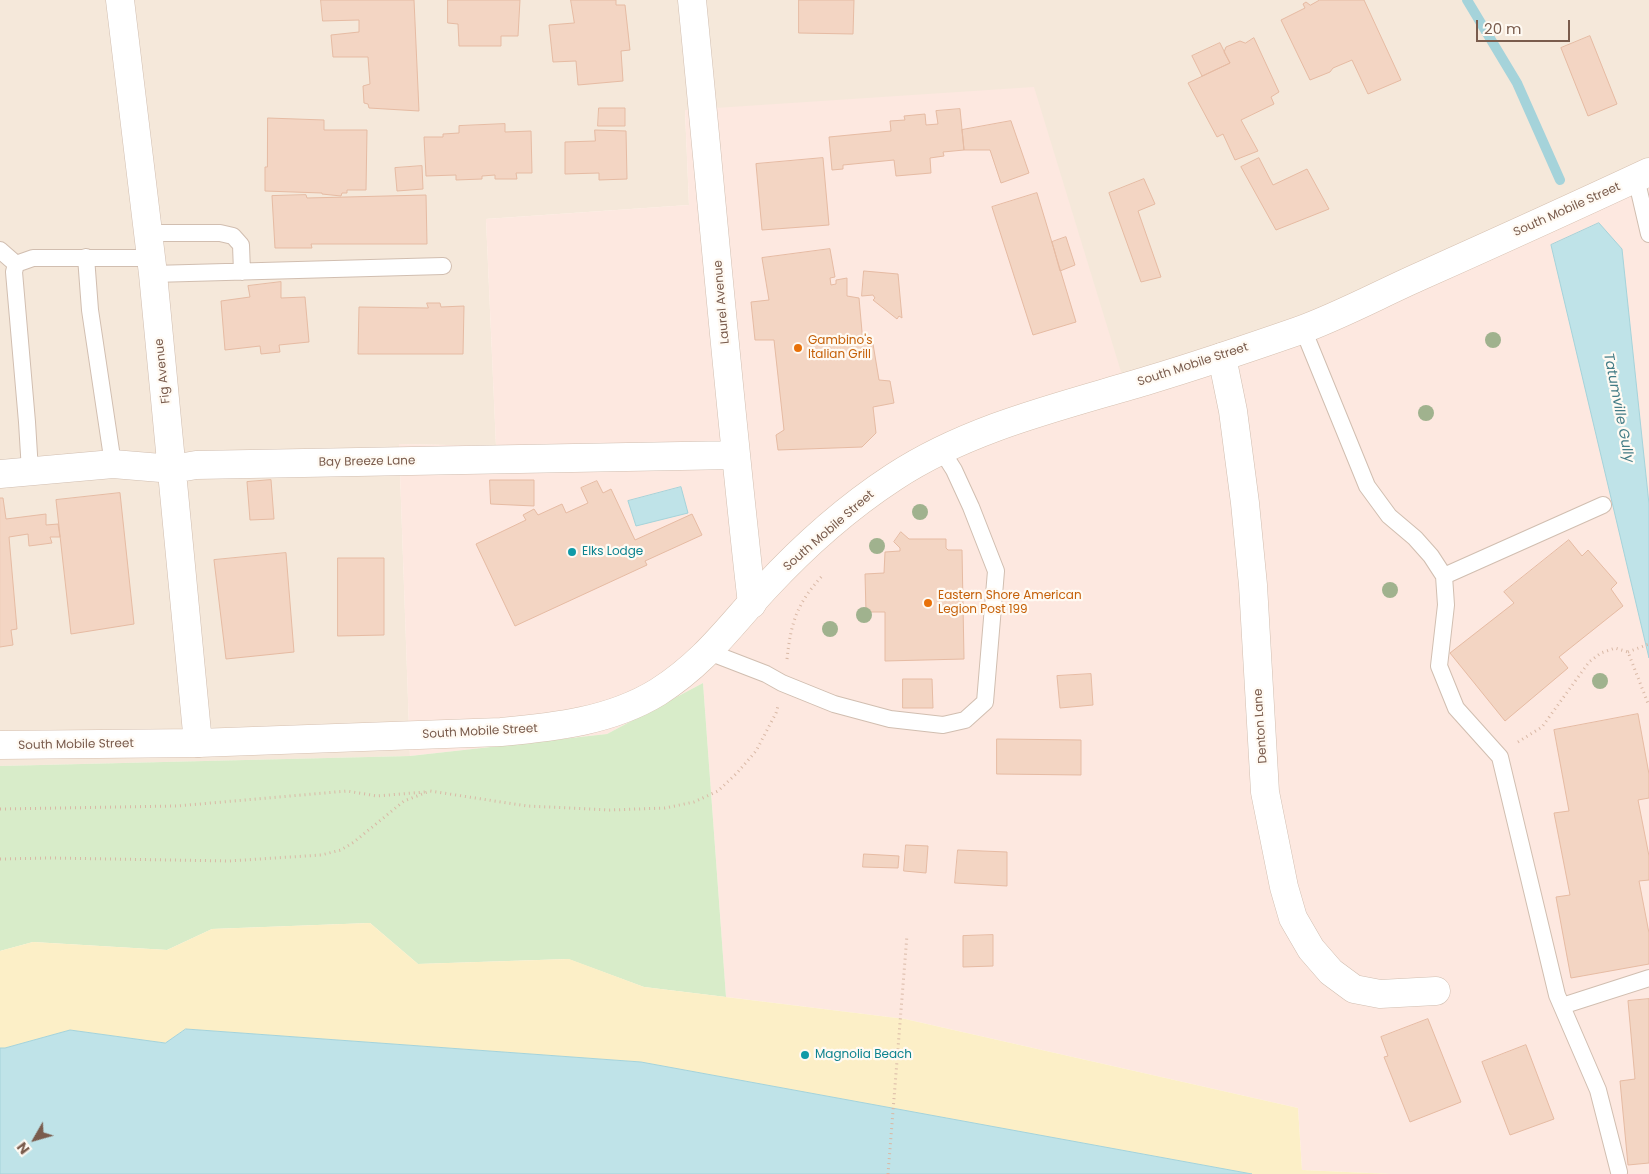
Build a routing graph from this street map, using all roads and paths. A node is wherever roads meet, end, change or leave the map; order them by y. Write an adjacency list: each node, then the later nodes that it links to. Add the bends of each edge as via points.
1 (120, 0): 6 (street, Fig Avenue)
2 (692, 0): 14 (street, Laurel Avenue)
3 (1643, 175): 4 (lane); 11 (street, South Mobile Street)
4 (1649, 234)
5 (0, 250): 8 (lane)
6 (150, 255): 7 (lane); 10 (lane); 10 (lane, via 220,233 233,236 241,245); 16 (street, Fig Avenue)
7 (86, 257): 8 (lane, via 33,258); 15 (lane, via 90,310)
8 (16, 264): 17 (lane, via 14,272)
9 (443, 266): 10 (lane)
10 (242, 272)
11 (1303, 329): 12 (street, South Mobile Street); 20 (lane, via 1367,486 1388,516 1415,538)
12 (1222, 357): 13 (street, South Mobile Street, via 1043,410 983,432); 35 (street, Denton Lane, via 1245,503 1265,792 1293,918 1311,949 1332,972 1354,988 1380,994)
13 (942, 452): 21 (street, South Mobile Street, via 895,476 852,508 807,546); 23 (lane, via 971,507 996,571 986,702 965,720 943,725 890,720 834,704)
14 (735, 455): 16 (street, Bay Breeze Lane, via 196,465); 21 (street, Laurel Avenue)
15 (113, 464): 16 (street, Bay Breeze Lane); 17 (street, Bay Breeze Lane)
16 (173, 469): 27 (street, Fig Avenue)
17 (30, 471): 18 (street, Bay Breeze Lane)
18 (0, 474)
19 (1603, 505): 20 (lane)
20 (1444, 576): 29 (lane, via 1446,605 1439,666 1456,708)
21 (752, 604): 23 (street, South Mobile Street)
22 (1647, 644): 24 (path)
23 (709, 652): 27 (street, South Mobile Street, via 656,693 584,722 501,732)
24 (1628, 652): 26 (path); 29 (path, via 1615,648 1589,662 1542,727)
25 (779, 698): 30 (path, via 776,713 756,751 718,791 694,802 665,808 610,810 527,806)
26 (1649, 706)
27 (198, 743): 28 (street, South Mobile Street)
28 (0, 745)
29 (1500, 757): 36 (lane)
30 (430, 791): 31 (path, via 377,796 347,790 177,806); 32 (path, via 404,801 341,850 321,856 228,861)
31 (0, 810)
32 (0, 859)
33 (907, 935): 38 (path)
34 (1649, 978): 36 (lane)
35 (1436, 991)
36 (1562, 1006): 37 (lane, via 1598,1090)
37 (1619, 1172)
38 (888, 1174)

